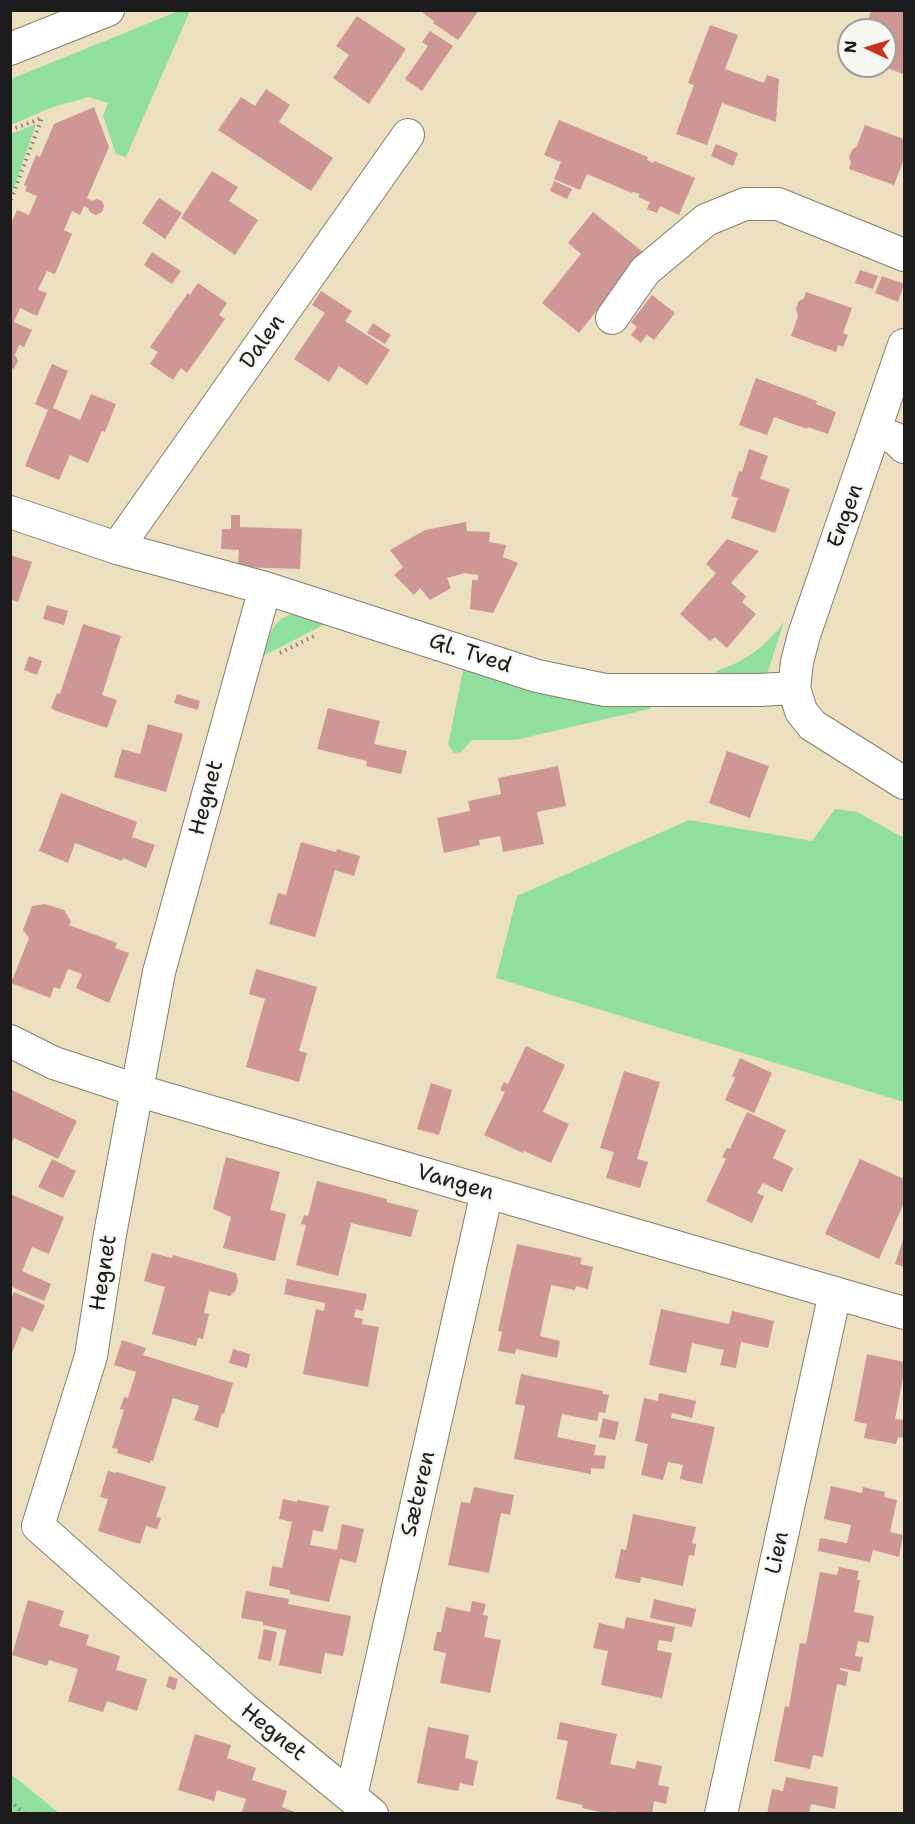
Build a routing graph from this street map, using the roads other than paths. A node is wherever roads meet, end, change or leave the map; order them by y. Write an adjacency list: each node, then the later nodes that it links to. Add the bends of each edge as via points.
1 (108, 10): 2 (street)
2 (10, 49)
3 (408, 135): 10 (street, Dalen)
4 (904, 255): 5 (street, via 778,204 745,204 706,220 645,272)
5 (612, 318)
6 (904, 345): 7 (street, Engen)
7 (876, 431): 8 (street); 12 (street, Engen, via 804,635)
8 (904, 447)
9 (10, 512): 10 (street, Gl. Tved)
10 (117, 548): 11 (street, Gl. Tved)
11 (265, 588): 12 (street, Gl. Tved, via 537,676 604,690); 15 (street, Hegnet, via 159,972)
12 (794, 688): 13 (street, via 801,711 812,725)
13 (904, 783)
14 (10, 1041): 15 (street, Vangen, via 54,1063)
15 (136, 1090): 16 (street, Vangen); 19 (street, Hegnet, via 91,1356 38,1526 244,1709)
16 (487, 1192): 17 (street, Vangen); 19 (street, Sæteren)
17 (835, 1293): 18 (street, Vangen); 20 (street, Lien)
18 (904, 1313)
19 (361, 1805)
20 (721, 1814)

